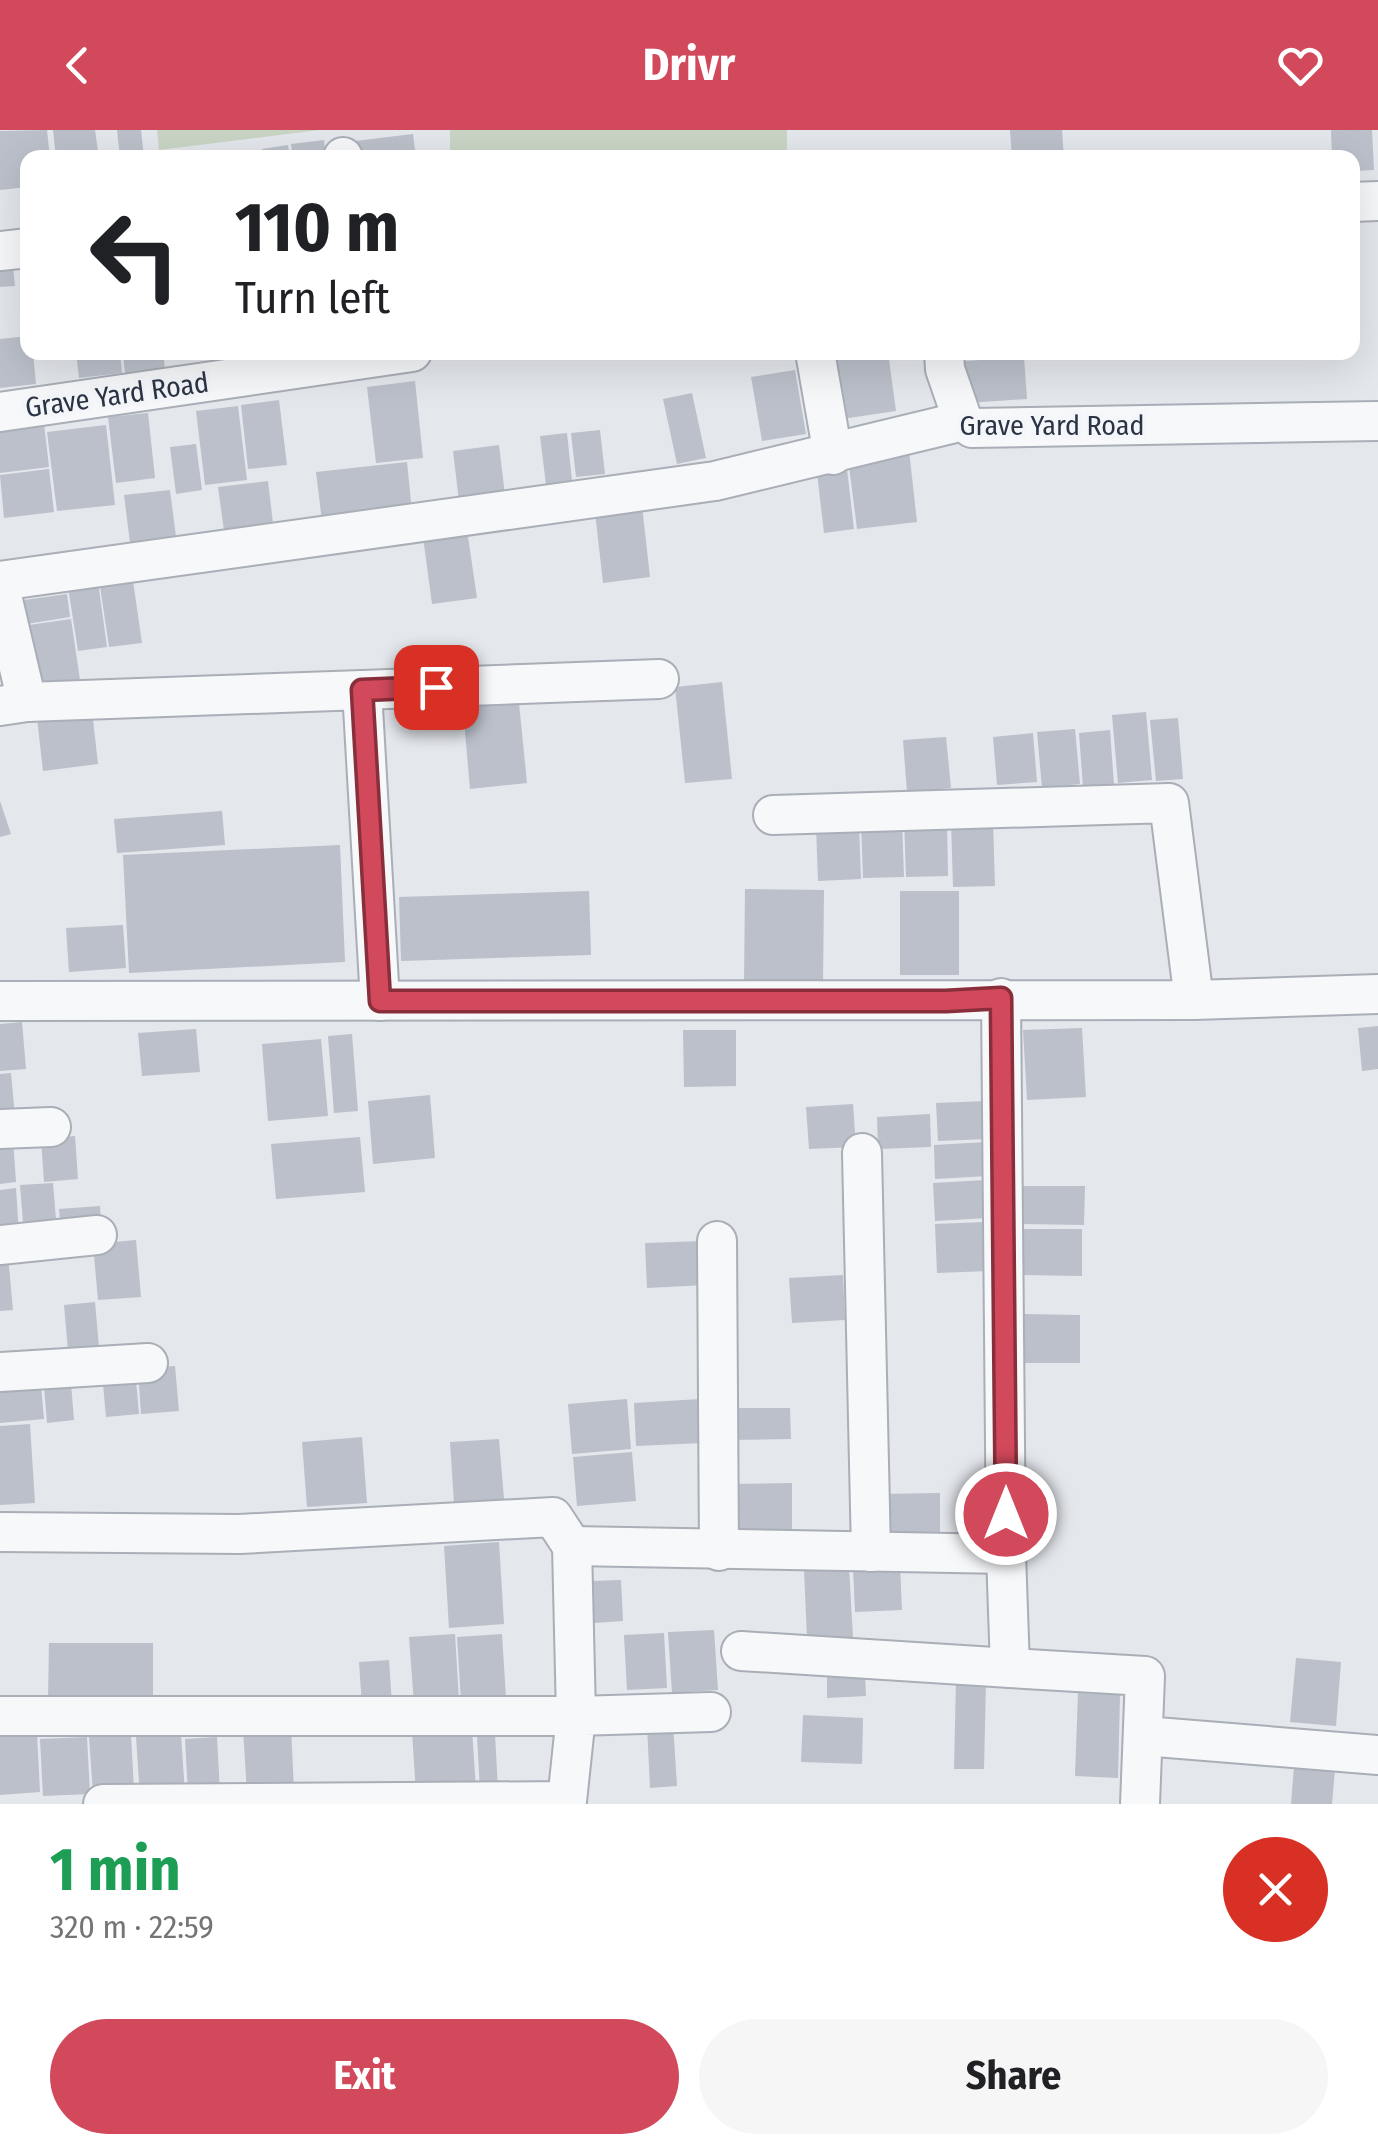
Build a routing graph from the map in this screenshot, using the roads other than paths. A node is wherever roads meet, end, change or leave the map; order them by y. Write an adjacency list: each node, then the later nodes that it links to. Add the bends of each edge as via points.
1 (357, 360): 4 (street, Grave Yard Road)
2 (816, 360): 7 (street)
3 (944, 360): 5 (street)
4 (0, 412)
5 (963, 421): 6 (street, Grave Yard Road, via 972,428); 7 (street, Grave Yard Road)
6 (1378, 421)
7 (834, 454): 8 (street, Grave Yard Road, via 715,481)
8 (0, 584): 11 (street)
9 (659, 680): 10 (street)
10 (362, 690): 11 (street); 17 (street)
11 (14, 704)
12 (773, 815): 15 (street, via 1169,803)
13 (1378, 994): 15 (street)
14 (1001, 998): 15 (street); 17 (street); 30 (street)
15 (1194, 1000)
16 (0, 1001): 17 (street)
17 (380, 1001)
18 (50, 1127): 19 (street)
19 (0, 1129)
20 (862, 1154): 29 (street)
21 (97, 1236): 23 (street)
22 (717, 1241): 28 (street)
23 (0, 1246)
24 (148, 1363): 25 (street)
25 (0, 1372)
26 (0, 1532): 27 (street, via 240,1534 554,1517)
27 (572, 1546): 28 (street); 35 (street)
28 (719, 1551): 29 (street)
29 (872, 1552): 30 (street)
30 (1006, 1554): 32 (street)
31 (742, 1652): 32 (street)
32 (1010, 1668): 36 (street, via 1145,1676)
33 (711, 1712): 35 (street)
34 (0, 1716): 35 (street)
35 (576, 1716): 38 (street, via 567,1801)
36 (1144, 1736): 37 (street); 39 (street)
37 (1378, 1756)
38 (102, 1804)
39 (1140, 1804)

